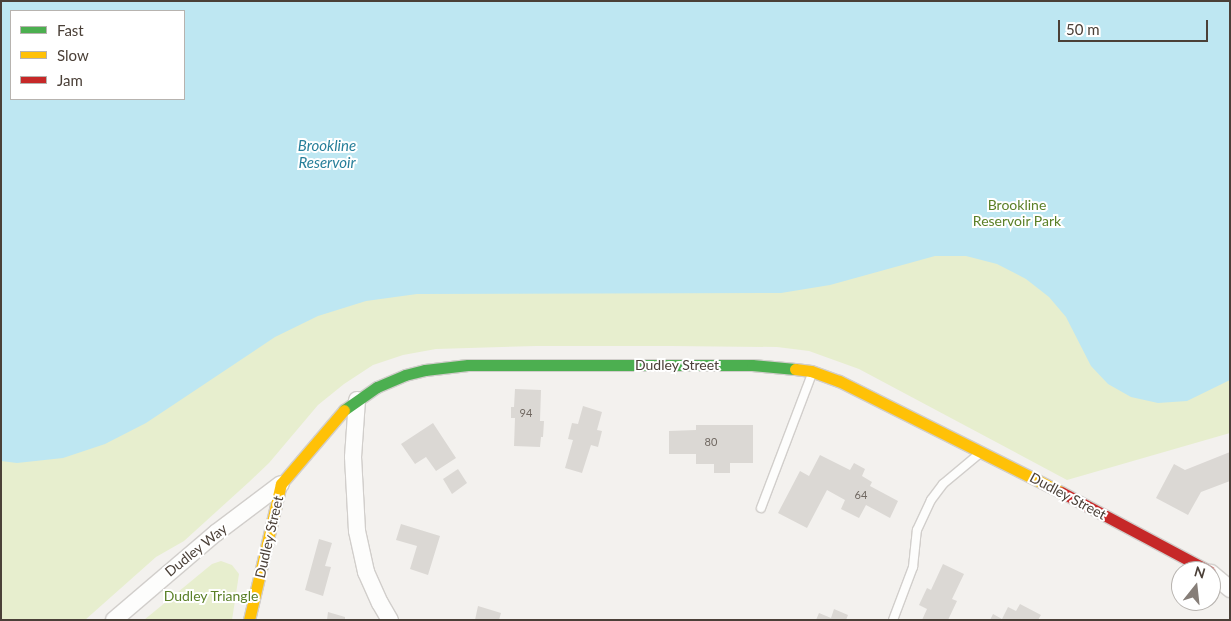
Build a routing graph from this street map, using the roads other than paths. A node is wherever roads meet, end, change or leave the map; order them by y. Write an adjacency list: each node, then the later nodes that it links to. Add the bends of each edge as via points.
1 (813, 372): 2 (street, Dudley Street, via 752,365 453,366 405,375); 3 (street, Dudley Street, via 847,385); 5 (lane)
2 (357, 400): 4 (street, Dudley Street, via 339,414); 9 (street, via 353,457 356,530 366,572)
3 (983, 451): 6 (street, Dudley Street); 10 (lane, via 943,484 931,500 917,530 912,567)
4 (281, 484): 7 (street, Dudley Way, via 216,533); 8 (street, Dudley Street)
5 (761, 508)
6 (1193, 561)
7 (114, 620)
8 (249, 620)
9 (390, 620)
10 (893, 620)

